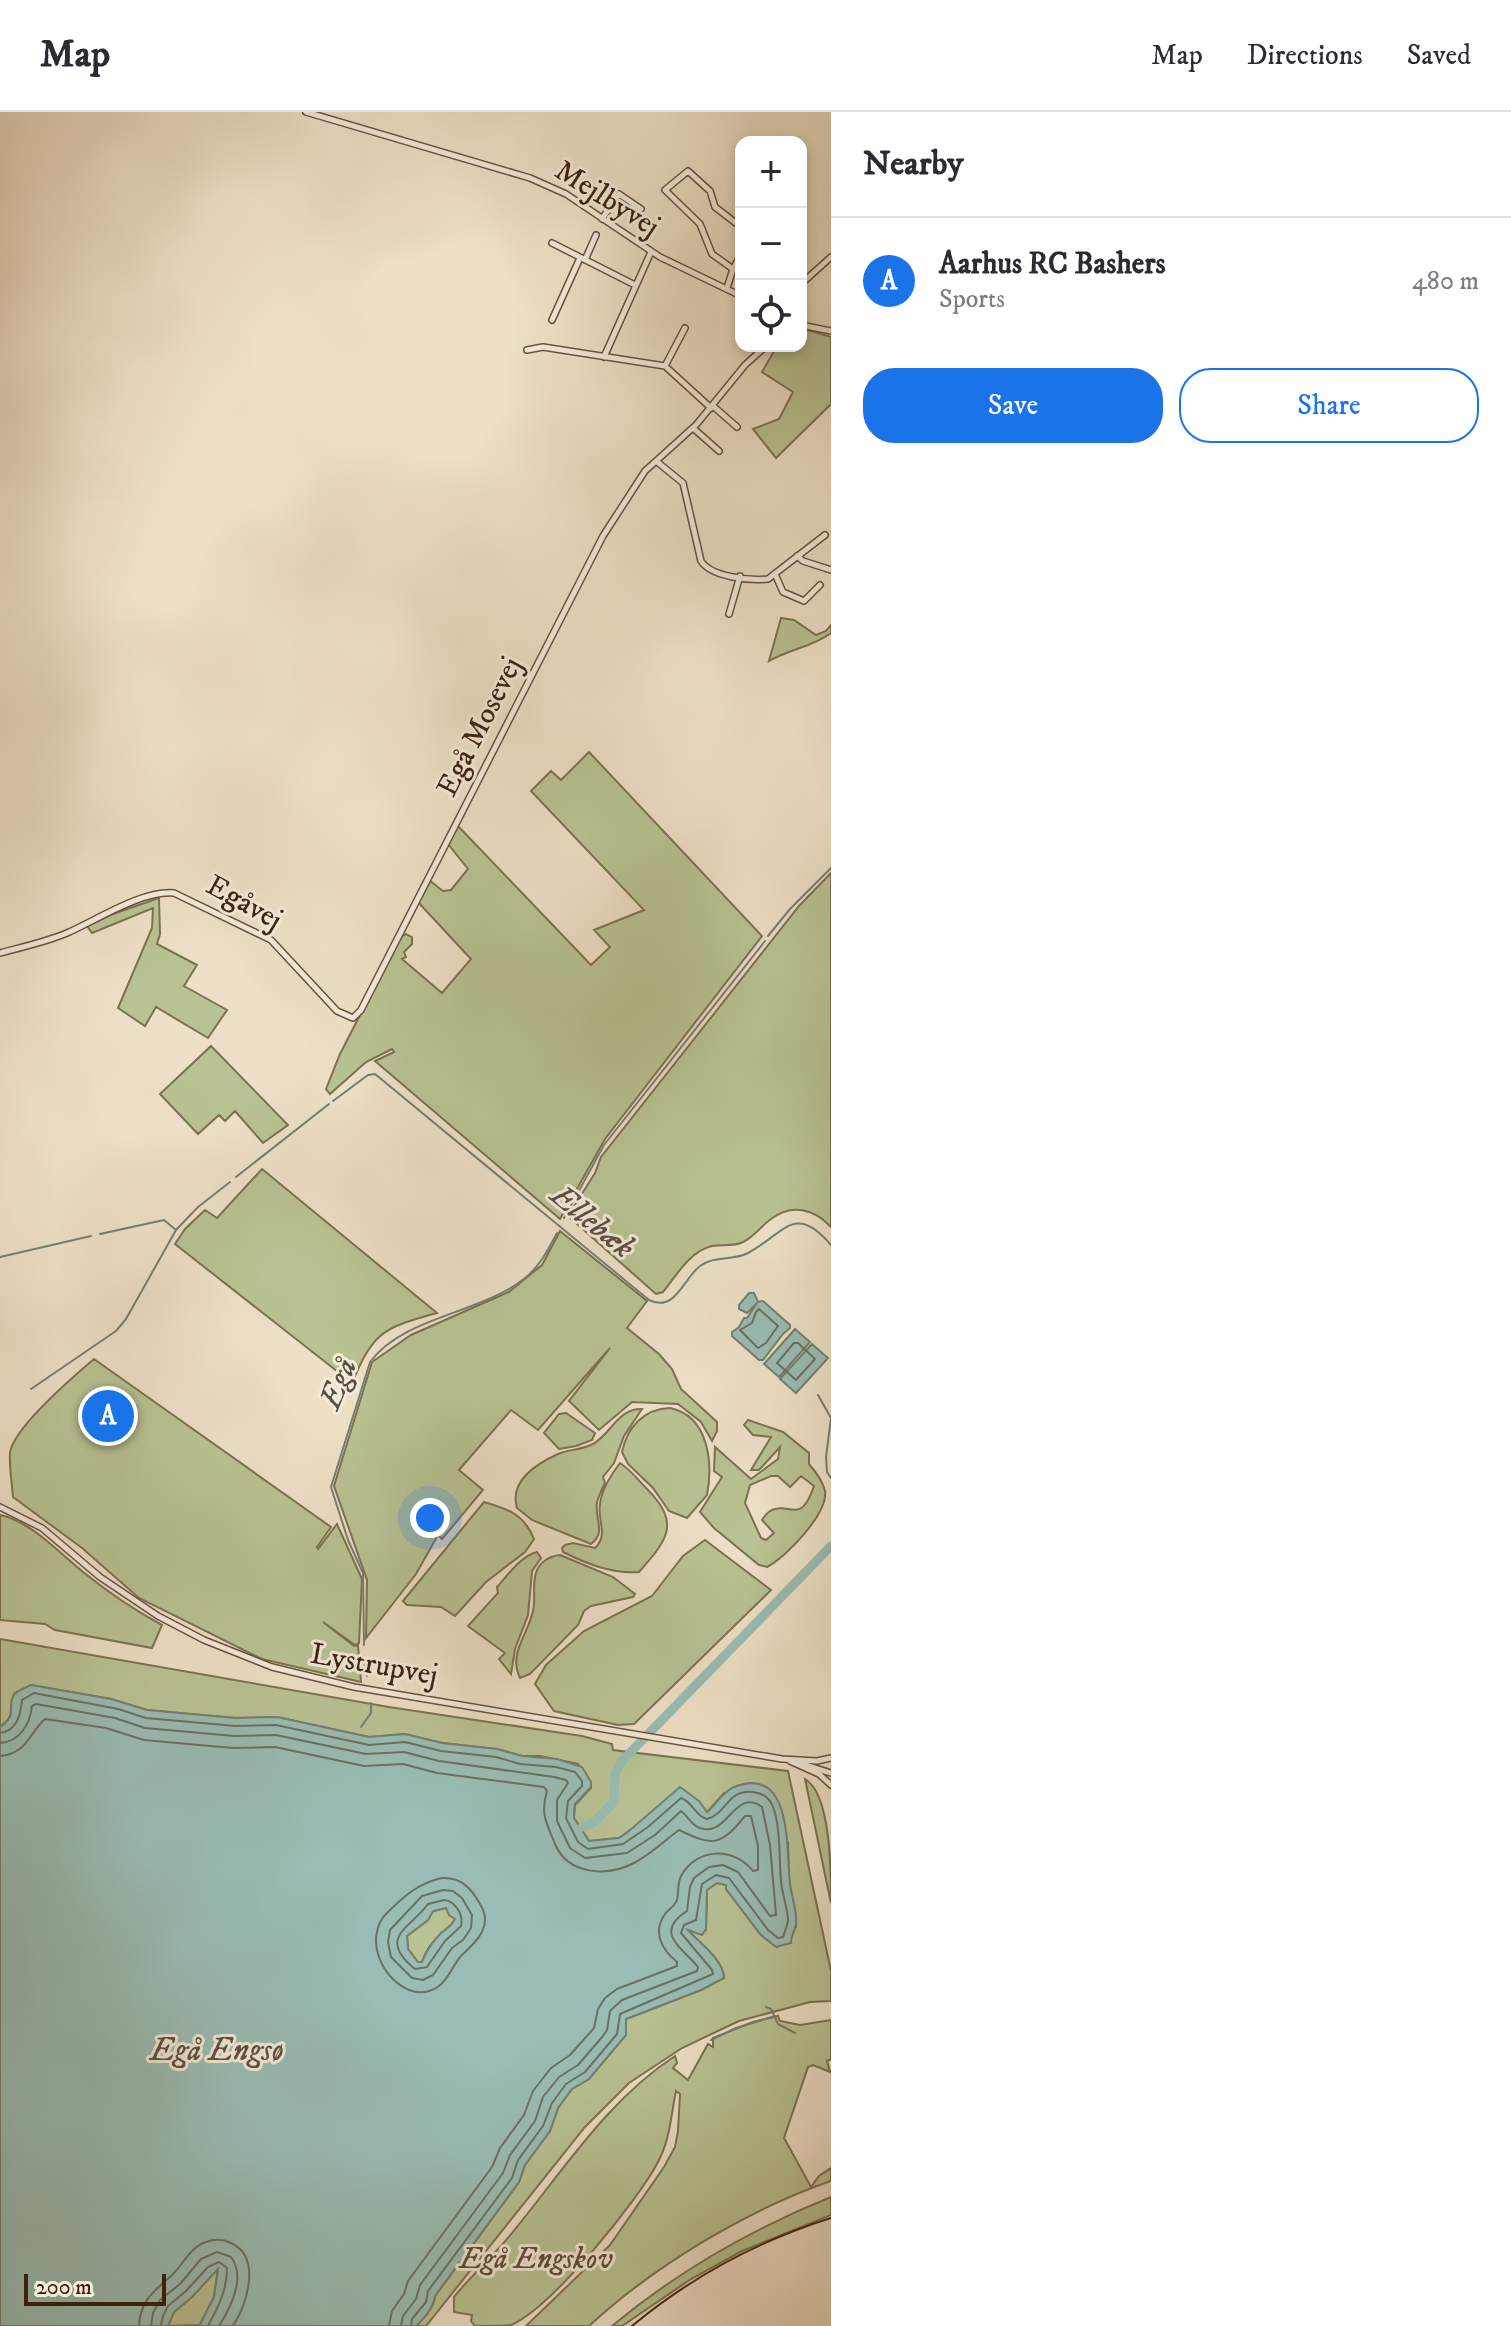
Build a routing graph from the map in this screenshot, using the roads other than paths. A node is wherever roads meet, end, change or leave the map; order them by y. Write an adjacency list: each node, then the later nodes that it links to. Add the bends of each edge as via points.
1 (306, 112): 3 (street, Mejlbyvej, via 530,178)
2 (641, 209): 3 (street, via 619,194)
3 (602, 219): 7 (street, Mejlbyvej)
4 (735, 222): 11 (street, via 715,207 710,191 688,171 665,190 700,224 712,254)
5 (596, 235): 9 (street)
6 (552, 243): 9 (street)
7 (651, 252): 13 (street); 14 (street, Mejlbyvej)
8 (831, 257): 12 (street)
9 (583, 259): 13 (street); 16 (street)
10 (735, 266): 11 (street)
11 (733, 269): 14 (street)
12 (805, 280)
13 (635, 285): 22 (street)
14 (727, 288): 15 (street, Mejlbyvej)
15 (735, 293)
16 (552, 320)
17 (807, 326): 19 (street)
18 (685, 328): 23 (street)
19 (831, 331)
20 (527, 350): 22 (street, via 543,347)
21 (759, 352): 24 (street, Egå Mosevej)
22 (604, 357): 23 (street)
23 (665, 366): 24 (street)
24 (712, 407): 25 (street); 26 (street, Egå Mosevej)
25 (737, 427)
26 (693, 428): 27 (street); 28 (street, Egå Mosevej)
27 (719, 451)
28 (656, 461): 33 (street, via 683,483 703,565); 37 (street, Egå Mosevej, via 603,536)
29 (825, 535): 30 (street)
30 (797, 556): 31 (street); 32 (street)
31 (831, 570)
32 (775, 574): 33 (street, via 763,580); 34 (street, via 783,592 804,601)
33 (740, 576): 35 (street)
34 (820, 585)
35 (729, 614)
36 (0, 953): 37 (street, Egåvej, via 70,932 108,911 174,893 271,940 337,1011)
37 (353, 1018)
38 (0, 1507): 39 (street, Lystrupvej, via 42,1528 135,1602 204,1640 296,1674)
39 (785, 1760): 40 (street, Lystrupvej); 41 (street, Lystrupvej); 42 (street)
40 (831, 1761): 41 (street)
41 (831, 1772)
42 (831, 1785)

